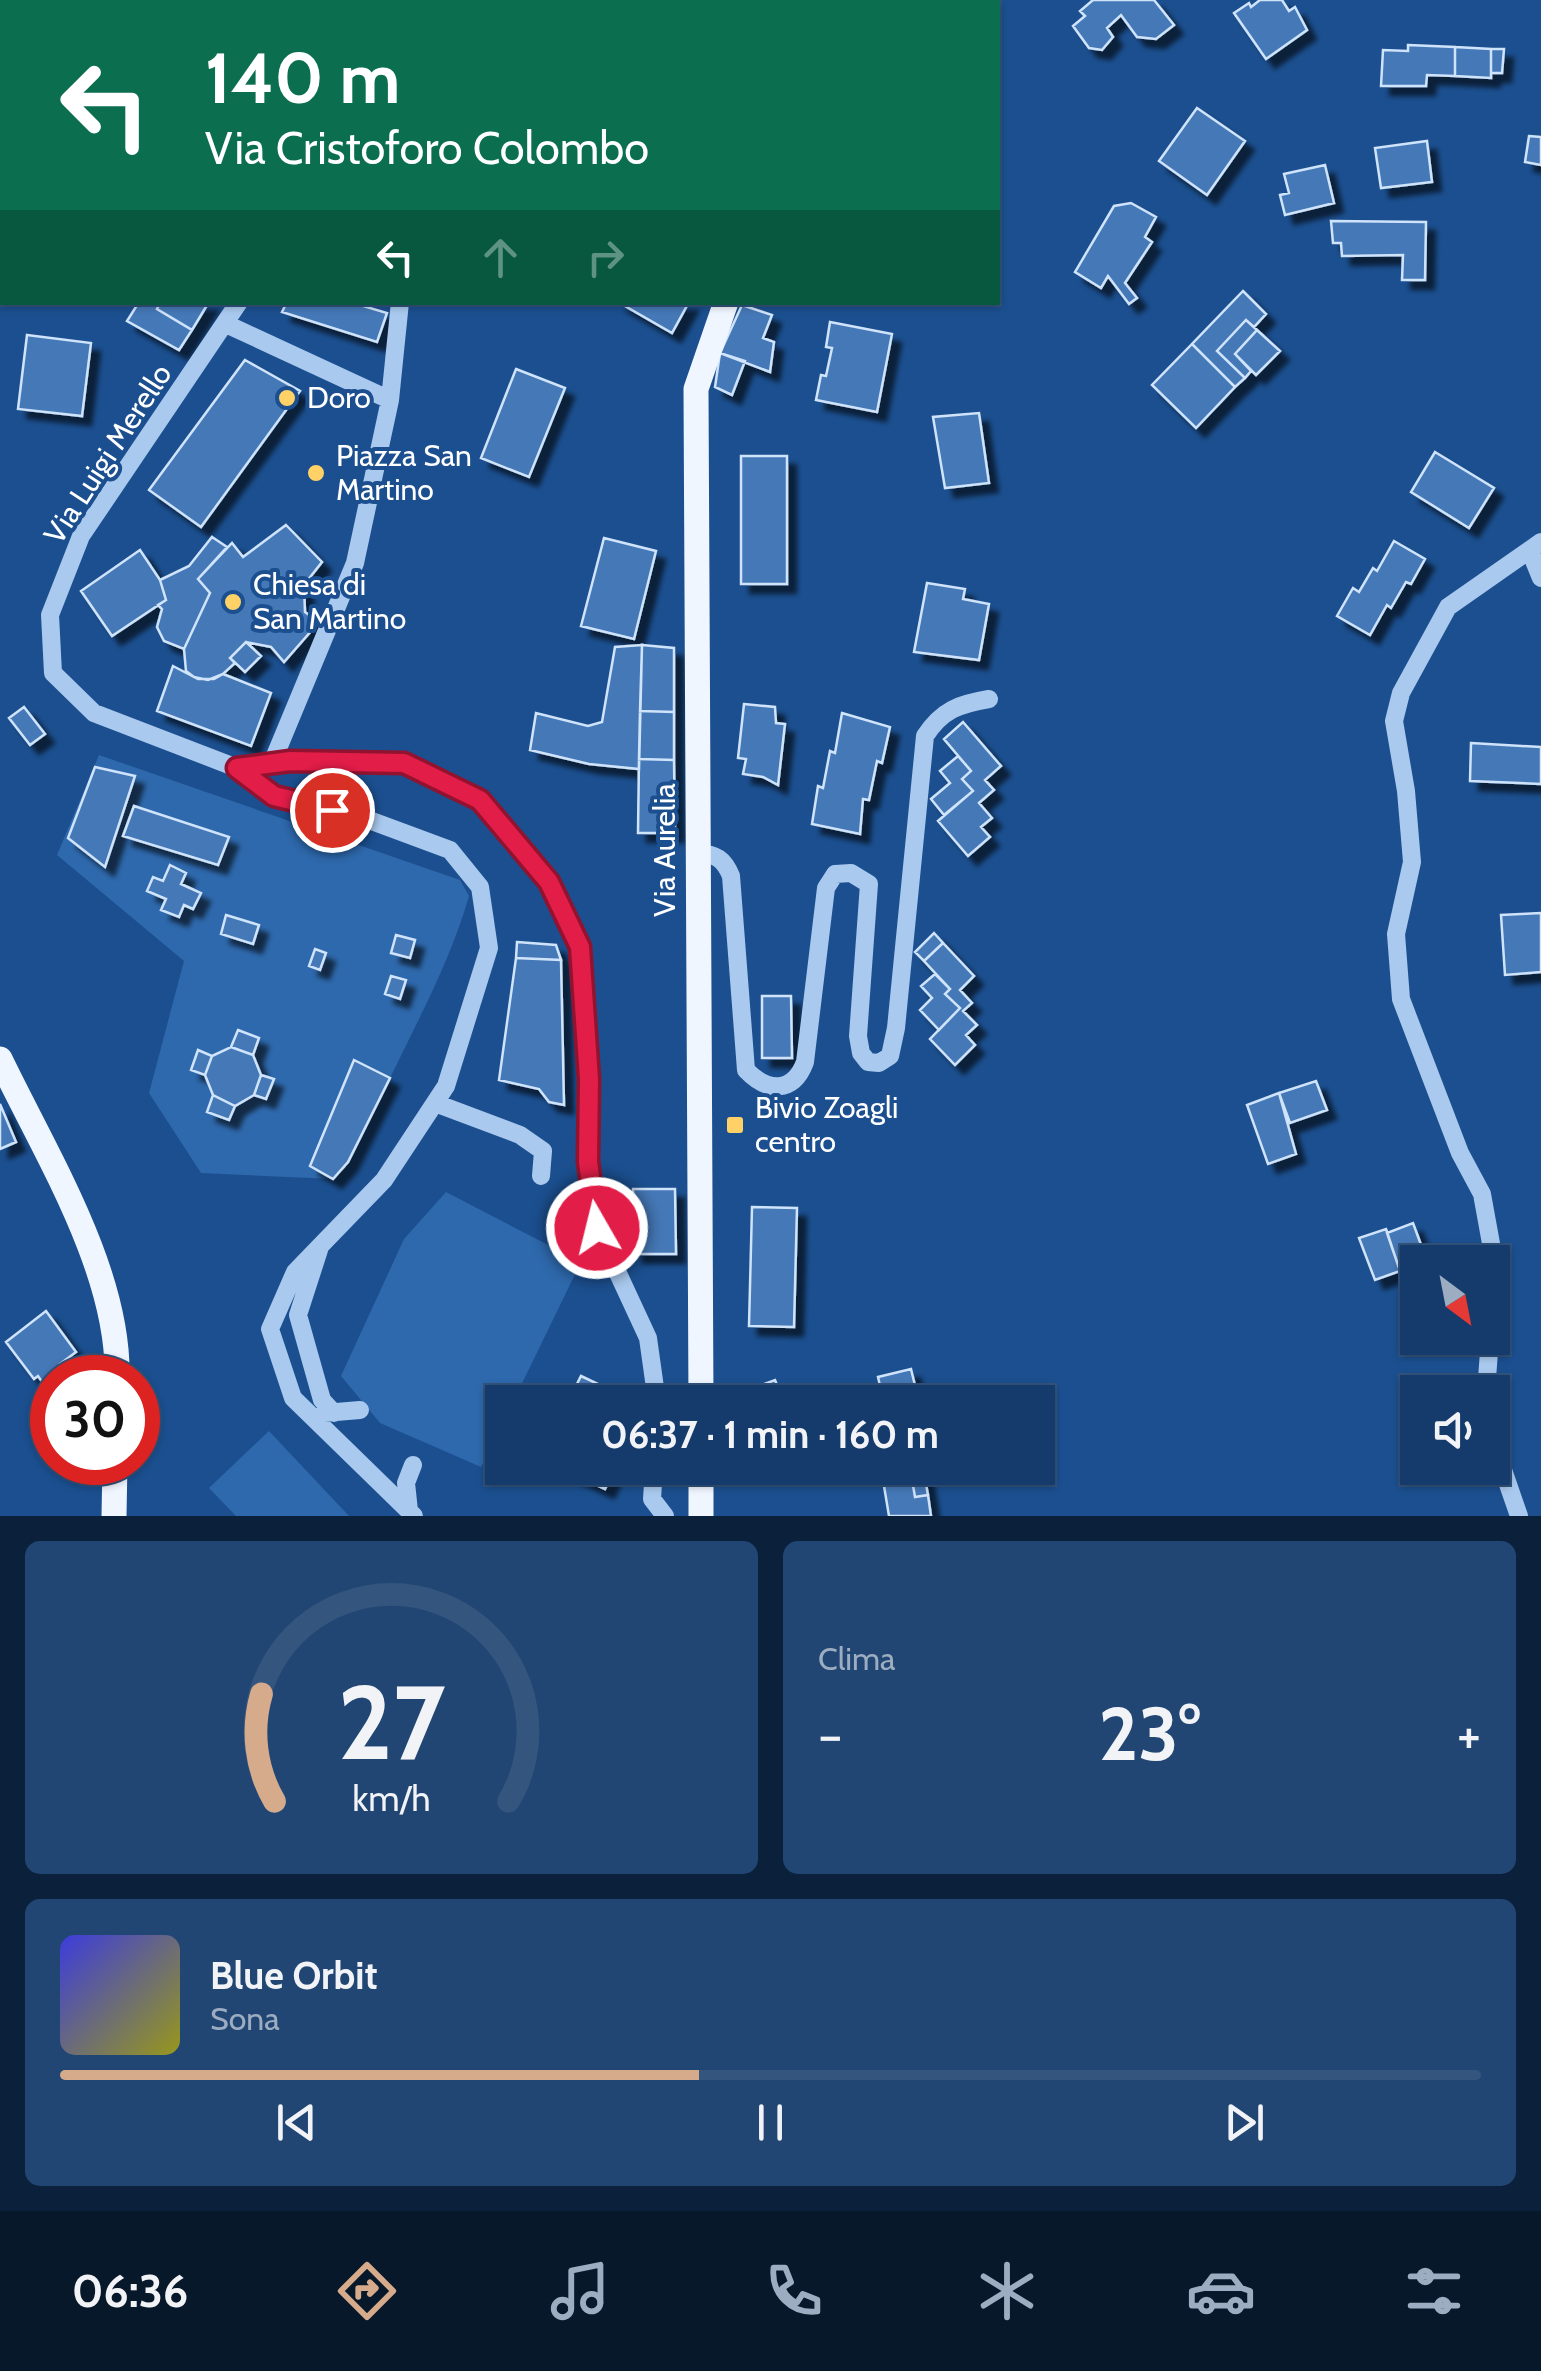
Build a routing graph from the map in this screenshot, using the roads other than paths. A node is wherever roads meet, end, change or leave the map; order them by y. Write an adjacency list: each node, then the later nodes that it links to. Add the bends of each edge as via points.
1 (236, 305): 4 (street, Via Luigi Merello)
2 (400, 305): 5 (street)
3 (725, 305): 11 (main road, Via Aurelia, via 696,389)
4 (226, 324): 5 (street); 10 (street, Via Luigi Merello, via 81,536 50,614 53,673 94,713)
5 (390, 400): 9 (street, via 355,563)
6 (1535, 547): 7 (street); 16 (street, via 1448,607 1401,692 1394,721 1412,862 1396,934 1401,999 1482,1194)
7 (1541, 578)
8 (989, 699): 11 (street, via 958,704 938,716 925,736 896,1028 890,1056 879,1063 861,1053 858,1036 870,884 851,873 836,874 826,888 805,1062 788,1084 759,1084 746,1070 731,876 726,863)
9 (272, 763): 10 (street); 18 (street, via 404,763 480,800 549,882 580,947 597,1228 648,1338)
10 (237, 768): 13 (street, via 274,796 360,817 450,850 480,887 489,948)
11 (698, 853): 19 (main road, Via Aurelia)
12 (0, 1060): 17 (main road, via 98,1264)
13 (435, 1103): 14 (street, via 520,1135 543,1152); 15 (street, via 384,1180)
14 (542, 1176)
15 (321, 1244): 21 (street, via 295,1272 270,1329 293,1398); 22 (street, via 298,1315 322,1400)
16 (1491, 1245)
17 (117, 1355)
18 (655, 1385)
19 (700, 1385)
20 (360, 1410): 22 (street)
21 (308, 1413): 22 (street); 28 (street)
22 (334, 1413)
23 (412, 1464): 28 (street, via 406,1482)
24 (115, 1485): 29 (main road)
25 (653, 1485): 30 (street, via 652,1499)
26 (701, 1485): 31 (main road)
27 (1508, 1485): 32 (street)
28 (411, 1514)
29 (114, 1516)
30 (665, 1516)
31 (702, 1516)
32 (1519, 1516)

